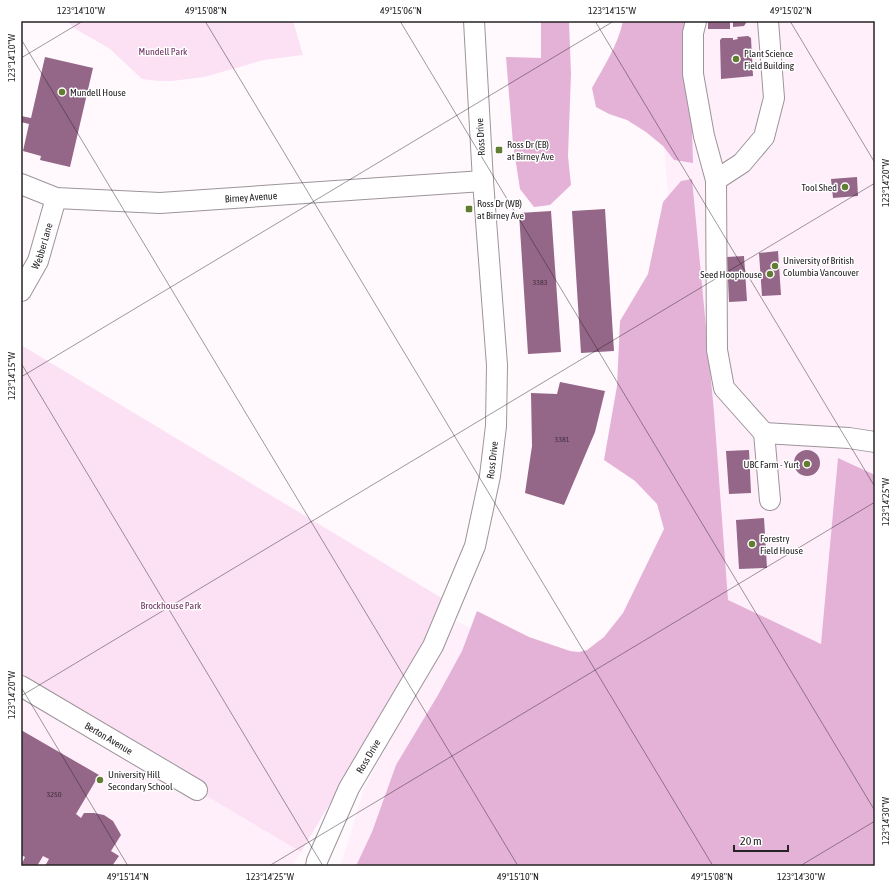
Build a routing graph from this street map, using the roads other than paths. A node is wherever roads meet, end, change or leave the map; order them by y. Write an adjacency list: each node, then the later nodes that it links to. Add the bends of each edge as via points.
1 (474, 21): 5 (street, Ross Drive)
2 (696, 21): 4 (street, via 693,33 693,74 704,136)
3 (768, 21): 4 (street, via 774,98 764,138 742,163)
4 (716, 180): 9 (street, via 717,350 724,388)
5 (483, 181): 7 (street, Birney Avenue, via 160,203); 14 (street, Ross Drive, via 498,365 496,426 490,476 475,546 433,646 349,788)
6 (21, 184): 7 (street, Birney Avenue)
7 (56, 198): 8 (street, Webber Lane, via 38,261)
8 (21, 291)
9 (764, 433): 10 (street); 11 (street)
10 (875, 442)
11 (770, 500)
12 (21, 686): 13 (street, Berton Avenue)
13 (197, 790)
14 (315, 864)

